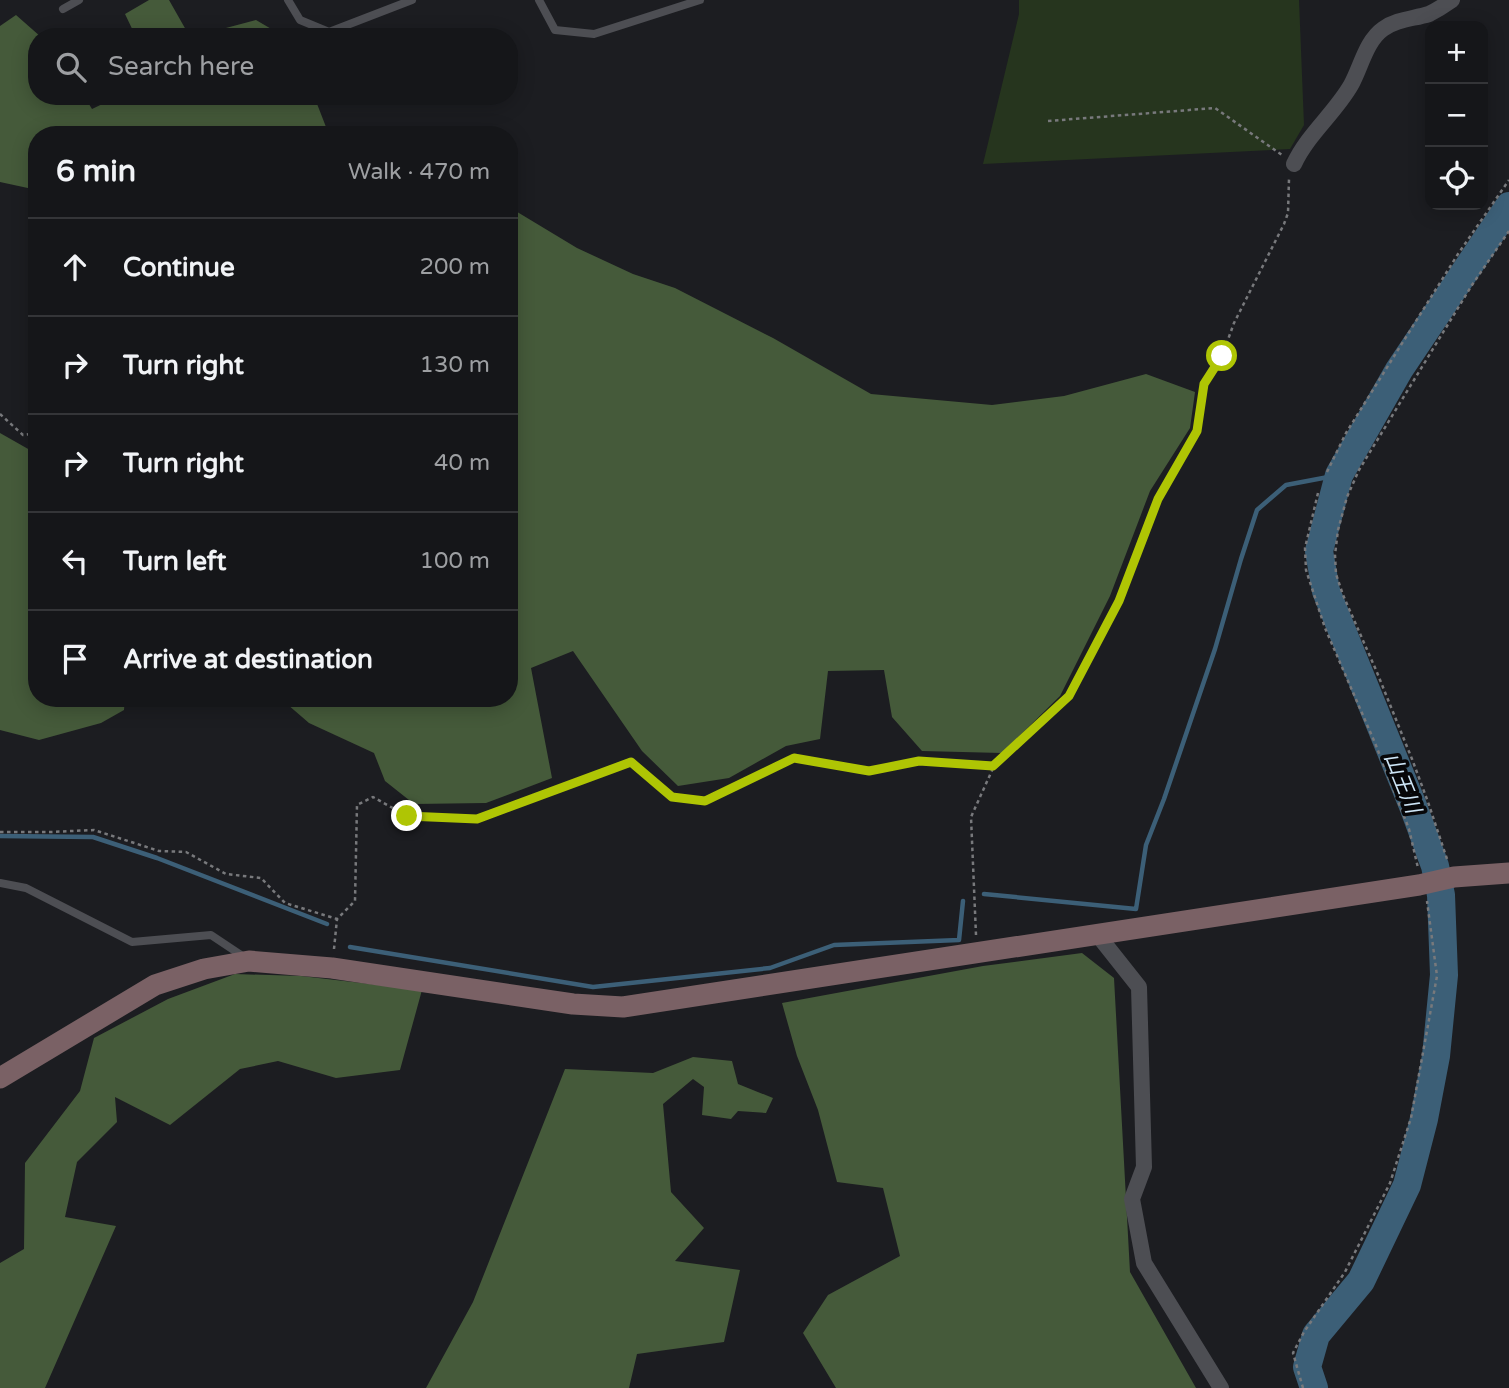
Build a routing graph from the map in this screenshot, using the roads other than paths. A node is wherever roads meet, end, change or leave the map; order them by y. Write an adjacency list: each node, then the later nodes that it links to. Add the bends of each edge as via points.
1 (79, 0): 7 (lane)
2 (288, 0): 8 (lane, via 299,20)
3 (412, 0): 9 (lane)
4 (539, 0): 5 (lane, via 555,30 594,34)
5 (700, 0)
6 (1452, 0): 10 (street, via 1430,13 1390,24 1373,38 1349,89)
7 (63, 9)
8 (319, 28)
9 (339, 28)
10 (1294, 163)
11 (1509, 873): 13 (street, via 1454,877)
12 (0, 883): 14 (lane, via 26,888 132,942 211,935)
13 (1097, 934): 14 (street, via 622,1007); 16 (street, via 1139,987 1144,1167 1132,1199 1144,1263)
14 (249, 961): 15 (street, via 155,985)
15 (0, 1078)
16 (1221, 1388)

